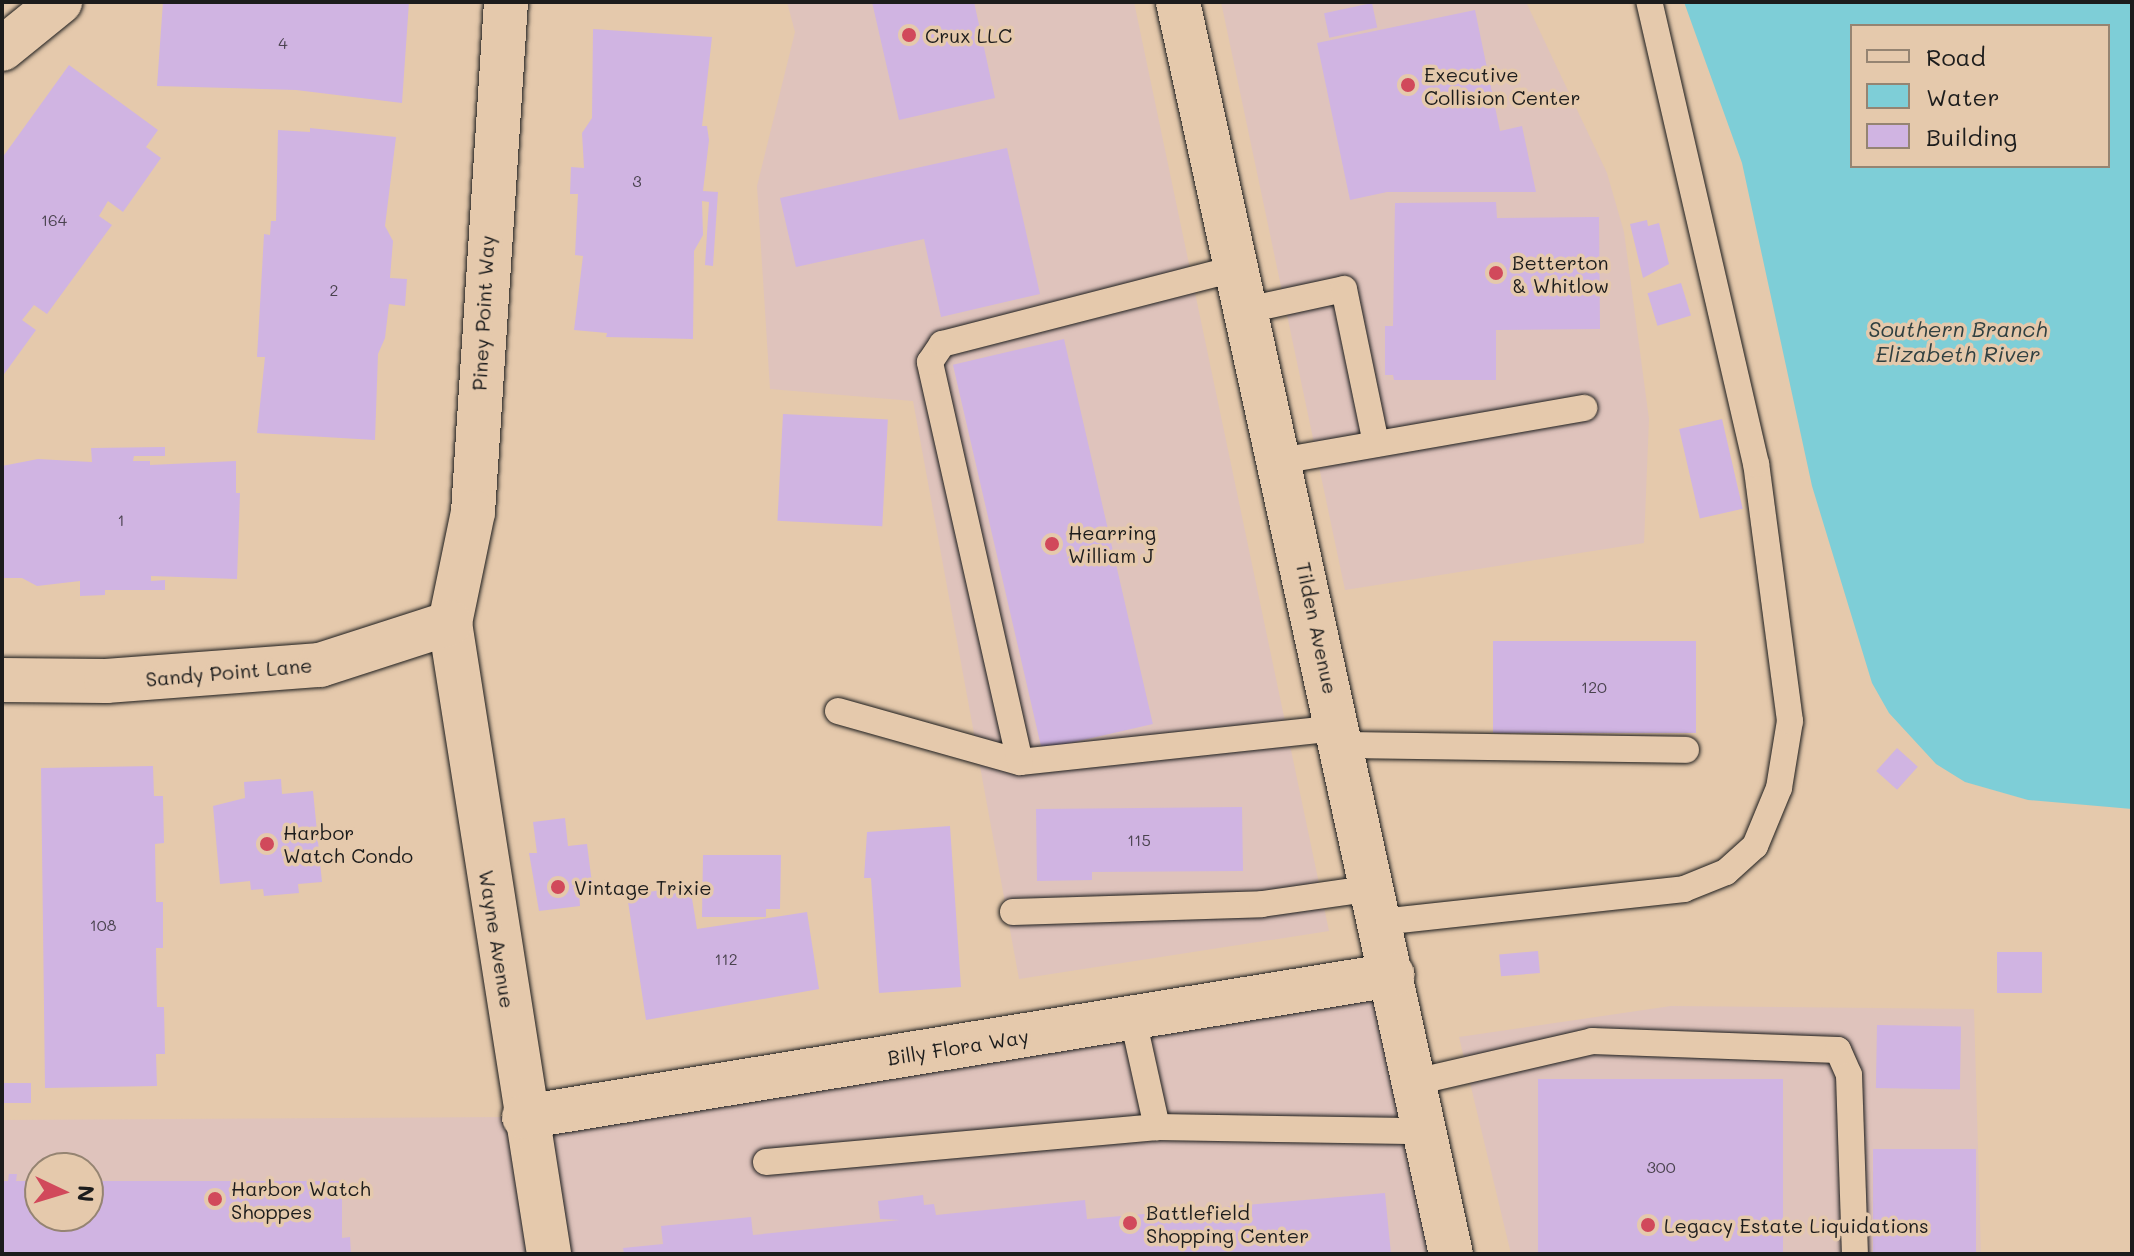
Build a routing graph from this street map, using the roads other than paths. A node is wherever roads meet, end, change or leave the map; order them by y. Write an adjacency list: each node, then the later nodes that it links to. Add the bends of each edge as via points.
1 (60, 2): 5 (street)
2 (506, 2): 10 (street, Piney Point Way, via 473,512)
3 (1178, 2): 6 (street, Tilden Avenue)
4 (1649, 2): 16 (lane, via 1756,464 1790,721 1779,788 1755,846 1726,872 1684,889)
5 (2, 49)
6 (1242, 289): 8 (lane, via 1344,289); 9 (street, Tilden Avenue); 15 (lane, via 942,344 930,362)
7 (1584, 408): 8 (lane)
8 (1376, 444): 9 (lane)
9 (1280, 461): 13 (street, Tilden Avenue)
10 (450, 623): 11 (street, Sandy Point Lane, via 320,665 106,681); 21 (street, Wayne Avenue)
11 (2, 680)
12 (838, 711): 15 (lane)
13 (1340, 737): 14 (lane); 15 (lane); 16 (street, Tilden Avenue)
14 (1686, 750)
15 (1020, 762)
16 (1377, 905): 17 (lane); 18 (street, Tilden Avenue)
17 (1013, 912)
18 (1392, 975): 19 (street, Billy Flora Way); 20 (street, Tilden Avenue)
19 (1133, 1019): 21 (street, Billy Flora Way); 22 (lane)
20 (1415, 1082): 23 (street, Tilden Avenue); 27 (lane, via 1592,1041 1838,1050 1849,1075)
21 (524, 1117): 25 (street, Wayne Avenue)
22 (1157, 1127): 23 (lane); 24 (lane)
23 (1425, 1131): 26 (street, Tilden Avenue)
24 (766, 1162)
25 (549, 1254)
26 (1451, 1254)
27 (1855, 1254)

